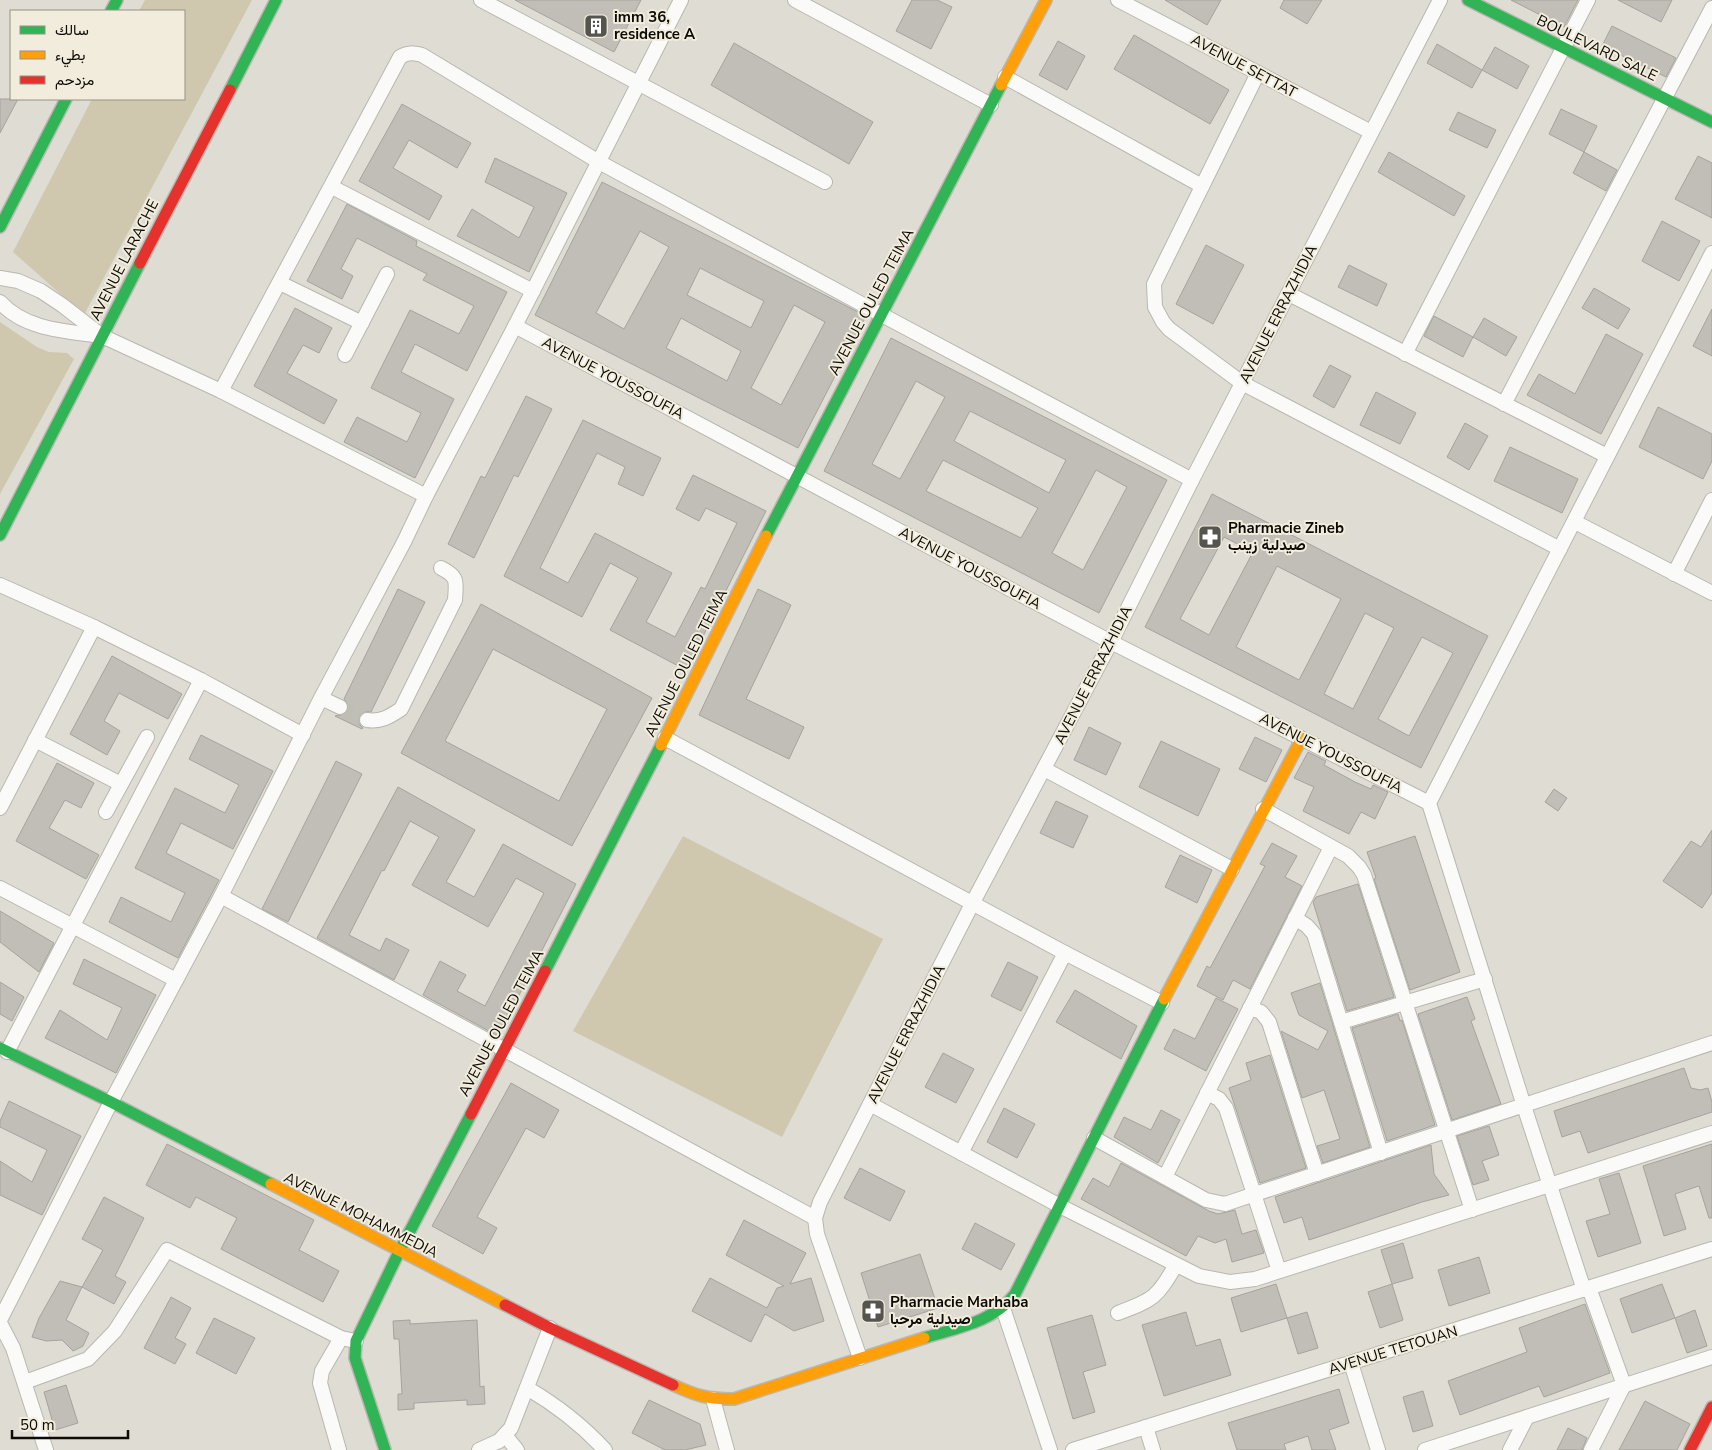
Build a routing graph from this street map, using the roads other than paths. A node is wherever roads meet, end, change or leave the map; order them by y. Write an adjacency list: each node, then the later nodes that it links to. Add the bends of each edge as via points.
1 (276, 0): 35 (street, AVENUE LARACHE)
2 (481, 0): 14 (street)
3 (681, 0): 14 (street)
4 (795, 0): 17 (street)
5 (1046, 0): 13 (street, AVENUE OULED TEIMA)
6 (1118, 0): 12 (street, AVENUE SETTAT)
7 (1440, 0): 19 (street, AVENUE ERRAZHIDIA)
8 (1468, 0): 11 (street, BOULEVARD SALE)
9 (1588, 0): 11 (street)
10 (1712, 8): 15 (street)
11 (1563, 48): 15 (street, BOULEVARD SALE); 36 (street)
12 (1258, 73): 19 (street, AVENUE SETTAT); 22 (street)
13 (1005, 77): 17 (street, AVENUE OULED TEIMA); 22 (street)
14 (638, 83): 20 (street); 21 (street)
15 (1665, 98): 18 (street, BOULEVARD SALE); 40 (street)
16 (65, 100): 24 (street)
17 (990, 105): 32 (street, AVENUE OULED TEIMA)
18 (1712, 122)
19 (1371, 132): 30 (street, AVENUE ERRAZHIDIA)
20 (598, 162): 23 (street, via 422,55 406,53 400,56); 29 (street); 32 (street)
21 (825, 182)
22 (1202, 186): 38 (street, via 1154,284 1153,299 1158,315 1169,329)
23 (332, 187): 28 (street); 29 (street)
24 (0, 227)
25 (1712, 253): 41 (street)
26 (387, 274): 33 (street)
27 (0, 278): 35 (street, via 18,281 41,291)
28 (280, 283): 33 (street); 39 (street)
29 (533, 291): 34 (street)
30 (1289, 294): 36 (street); 38 (street, AVENUE ERRAZHIDIA)
31 (0, 302): 35 (street, via 28,322 54,330)
32 (882, 315): 42 (street, AVENUE OULED TEIMA); 43 (street)
33 (362, 324): 37 (street)
34 (515, 326): 42 (street, AVENUE YOUSSOUFIA); 44 (street)
35 (102, 336): 39 (street); 47 (street, AVENUE LARACHE)
36 (1405, 354): 40 (street)
37 (345, 355)
38 (1242, 383): 43 (street, AVENUE ERRAZHIDIA); 48 (street)
39 (221, 391): 44 (street)
40 (1504, 404): 41 (street)
41 (1607, 456): 46 (street)
42 (796, 477): 54 (street, AVENUE YOUSSOUFIA); 61 (street, AVENUE OULED TEIMA)
43 (1192, 480): 54 (street, AVENUE ERRAZHIDIA)
44 (426, 496): 56 (street)
45 (1712, 500): 50 (street)
46 (1575, 522): 48 (street); 50 (street)
47 (0, 535)
48 (1560, 549): 66 (street)
49 (441, 568): 58 (street, via 452,574 456,582 455,600 401,709 389,718)
50 (1674, 574): 52 (street)
51 (0, 585): 53 (street)
52 (1712, 593)
53 (94, 627): 55 (street); 63 (street)
54 (1111, 642): 62 (street, AVENUE YOUSSOUFIA); 64 (street, AVENUE ERRAZHIDIA)
55 (201, 680): 59 (street); 76 (street)
56 (321, 698): 57 (street); 59 (street)
57 (340, 707)
58 (367, 720)
59 (302, 735): 73 (street)
60 (147, 737): 65 (street)
61 (665, 738): 74 (street); 86 (street, AVENUE OULED TEIMA)
62 (1302, 738): 66 (street, AVENUE YOUSSOUFIA); 68 (street)
63 (35, 740): 65 (street); 67 (street)
64 (1044, 769): 71 (street); 74 (street, AVENUE ERRAZHIDIA)
65 (121, 784): 69 (street)
66 (1429, 803): 78 (street)
67 (0, 808)
68 (1263, 809): 70 (street); 71 (street)
69 (106, 812)
70 (1331, 847): 75 (street); 81 (street, via 1354,861 1364,876)
71 (1232, 869): 80 (street)
72 (0, 888): 76 (street)
73 (221, 896): 79 (street); 86 (street)
74 (972, 904): 77 (street); 89 (street, AVENUE ERRAZHIDIA)
75 (1295, 918): 82 (street); 83 (street, via 1314,934)
76 (74, 927): 79 (street); 85 (street)
77 (1065, 953): 80 (street); 94 (street)
78 (1484, 979): 81 (street); 90 (street)
79 (176, 980): 88 (street)
80 (1162, 1003): 93 (street)
81 (1405, 1003): 83 (street); 91 (street)
82 (1250, 1008): 87 (street); 96 (street, via 1261,1012 1269,1022)
83 (1341, 1022): 95 (street)
84 (1712, 1044): 90 (street)
85 (4, 1050): 88 (street, AVENUE MOHAMMEDIA)
86 (504, 1050): 102 (street); 104 (street, AVENUE OULED TEIMA)
87 (1207, 1093): 97 (street); 99 (street, via 1219,1099 1226,1108)
88 (111, 1102): 104 (street, AVENUE MOHAMMEDIA); 110 (street)
89 (870, 1104): 94 (street); 102 (street, AVENUE ERRAZHIDIA)
90 (1524, 1106): 91 (street); 98 (street)
91 (1446, 1131): 95 (street); 101 (street)
92 (1712, 1133): 98 (street)
93 (1094, 1138): 97 (street); 100 (street)
94 (961, 1153): 100 (street)
95 (1381, 1153): 96 (street)
96 (1317, 1174): 99 (street)
97 (1165, 1177): 99 (street, via 1212,1203 1225,1204)
98 (1549, 1185): 101 (street); 107 (street)
99 (1254, 1195): 106 (street)
100 (1060, 1206): 105 (street); 108 (street, via 1017,1293)
101 (1472, 1210): 106 (street)
102 (815, 1218): 115 (street, via 817,1234)
103 (1712, 1249): 107 (street, AVENUE TETOUAN)
104 (398, 1252): 111 (street, AVENUE MOHAMMEDIA); 113 (street, AVENUE OULED TEIMA)
105 (1176, 1265): 106 (street, via 1199,1276 1230,1282); 109 (street, via 1150,1300)
106 (1279, 1271)
107 (1586, 1289): 116 (street, AVENUE TETOUAN); 118 (street)
108 (1003, 1308): 115 (street, AVENUE MOHAMMEDIA, via 980,1319); 133 (street)
109 (1118, 1312)
110 (0, 1321): 117 (street)
111 (550, 1328): 119 (street); 120 (street, AVENUE MOHAMMEDIA, via 694,1394)
112 (340, 1338): 113 (street); 117 (street, via 167,1250 115,1331 88,1359); 127 (street, via 322,1371 320,1383)
113 (356, 1341): 128 (street, via 356,1358)
114 (1712, 1357): 118 (street)
115 (860, 1358): 120 (street, AVENUE MOHAMMEDIA, via 734,1399)
116 (1351, 1363): 123 (street, AVENUE TETOUAN); 136 (street)
117 (25, 1382): 126 (street)
118 (1624, 1385): 122 (street); 138 (street)
119 (527, 1388): 124 (street); 131 (street, via 576,1422)
120 (713, 1399): 132 (street)
121 (1712, 1407): 139 (street)
122 (1526, 1417): 125 (street); 137 (street)
123 (1146, 1427): 134 (street, AVENUE TETOUAN); 135 (street)
124 (505, 1436): 129 (street); 130 (street)
125 (1429, 1449)
126 (46, 1450)
127 (339, 1450)
128 (385, 1450)
129 (480, 1450)
130 (517, 1450)
131 (605, 1450)
132 (727, 1450)
133 (1050, 1450)
134 (1073, 1450)
135 (1153, 1450)
136 (1378, 1450)
137 (1510, 1450)
138 (1591, 1450)
139 (1690, 1450)

